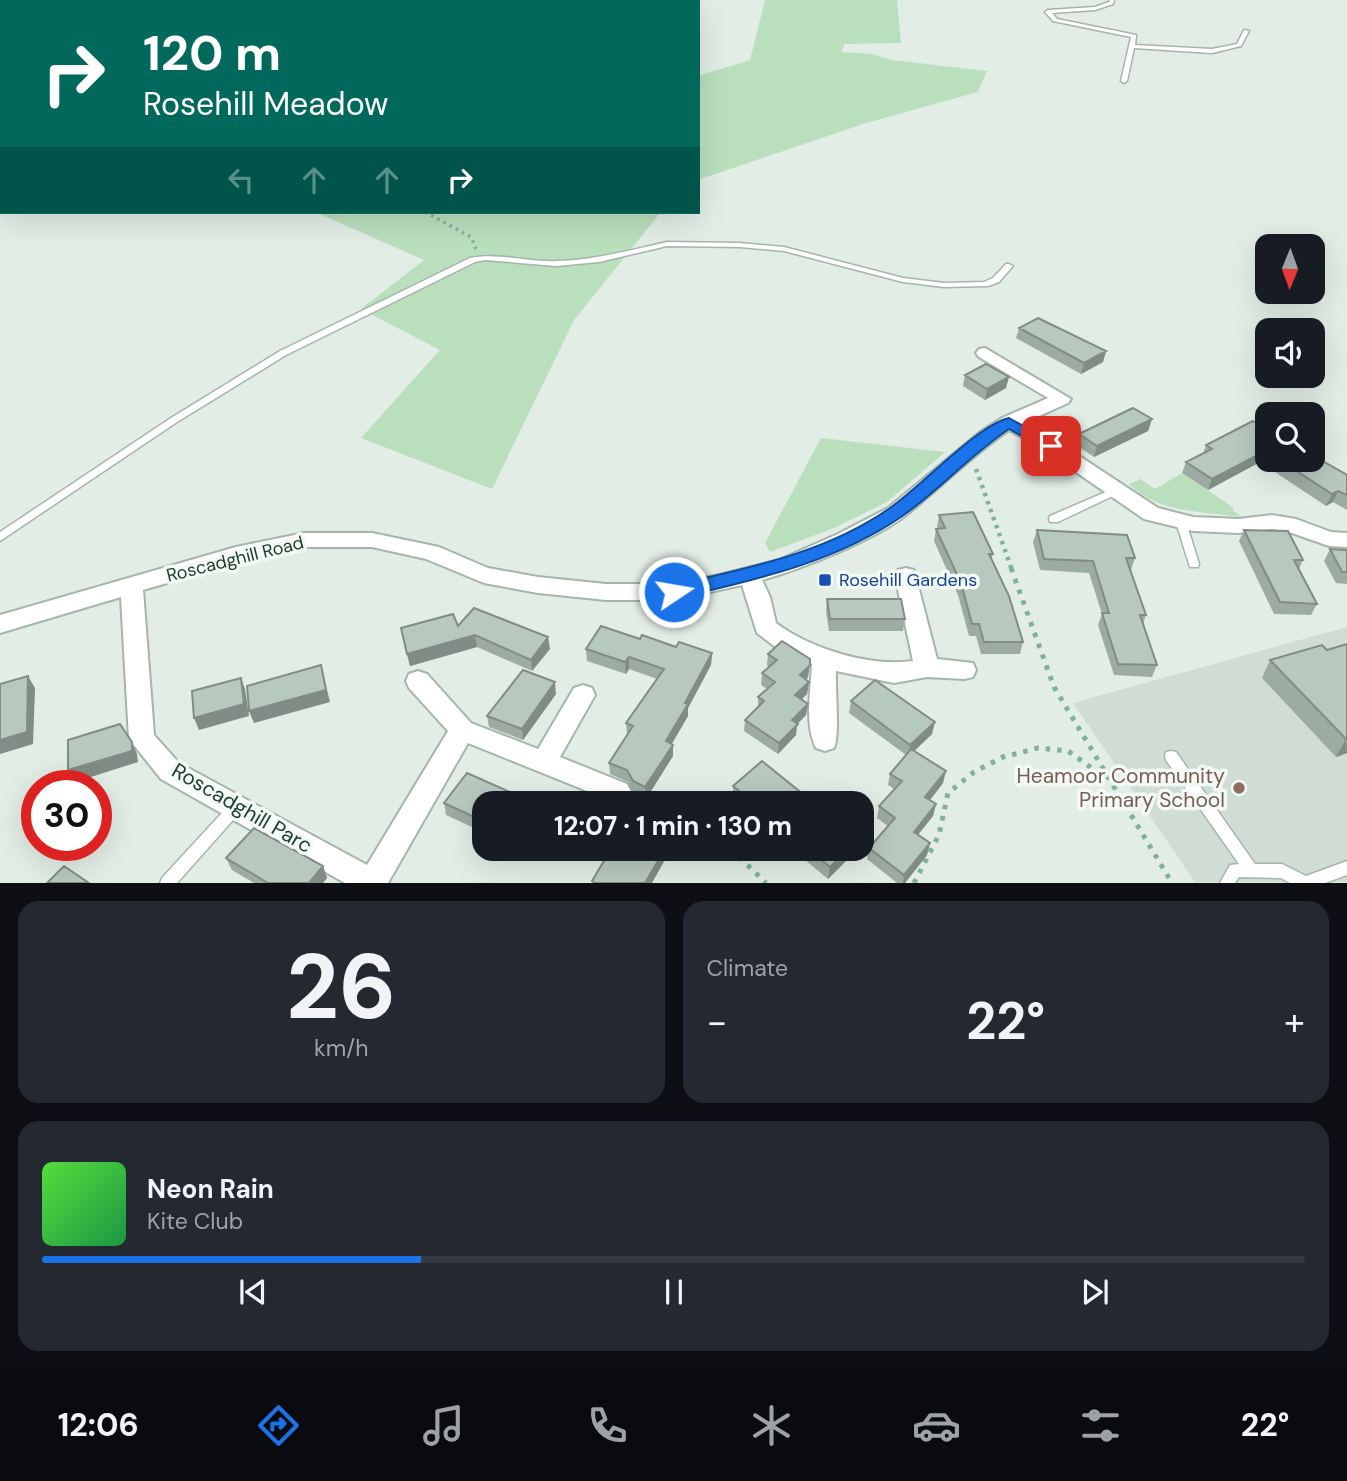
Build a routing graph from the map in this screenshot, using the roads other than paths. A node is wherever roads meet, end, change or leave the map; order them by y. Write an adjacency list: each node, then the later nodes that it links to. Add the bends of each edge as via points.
1 (1112, 0): 3 (lane, via 1095,8 1048,12 1055,20 1132,34)
2 (1246, 32): 3 (lane, via 1239,45 1223,50)
3 (1131, 46): 4 (lane)
4 (1124, 81)
5 (1009, 266): 11 (lane, via 985,284 944,285 903,280 783,249 740,245 667,244 599,260 556,264 473,260 283,353)
6 (985, 353): 7 (street, Roscadghill Road, via 1062,398)
7 (1009, 422): 8 (street); 14 (street, Roscadghill Road, via 895,513 785,566)
8 (1115, 491): 9 (lane); 10 (street, via 1152,514)
9 (1054, 519)
10 (1181, 522): 12 (street, via 1239,526 1272,522); 13 (lane)
11 (0, 537)
12 (1347, 540)
13 (1194, 564)
14 (749, 575): 16 (street, Roscadghill Road, via 674,592 606,592 484,575 431,552 372,540 337,539 304,540 236,555); 18 (street, via 765,627 786,643)
15 (906, 576): 19 (street)
16 (132, 586): 17 (street, Roscadghill Road); 28 (street, Roscadghill Parc, via 142,740 170,771)
17 (0, 624)
18 (824, 659): 19 (street, via 894,673); 24 (street)
19 (927, 668): 20 (street)
20 (964, 670)
21 (418, 681): 23 (street)
22 (583, 695): 26 (street)
23 (461, 730): 26 (street); 31 (street)
24 (825, 740)
25 (1171, 756): 30 (lane)
26 (544, 762): 27 (street)
27 (616, 791)
28 (237, 807): 31 (street, Roscadghill Parc); 32 (lane)
29 (1347, 868): 30 (lane, via 1305,883 1282,871)
30 (1252, 871): 33 (lane, via 1235,870)
31 (373, 882)
32 (167, 883)
33 (1227, 883)

